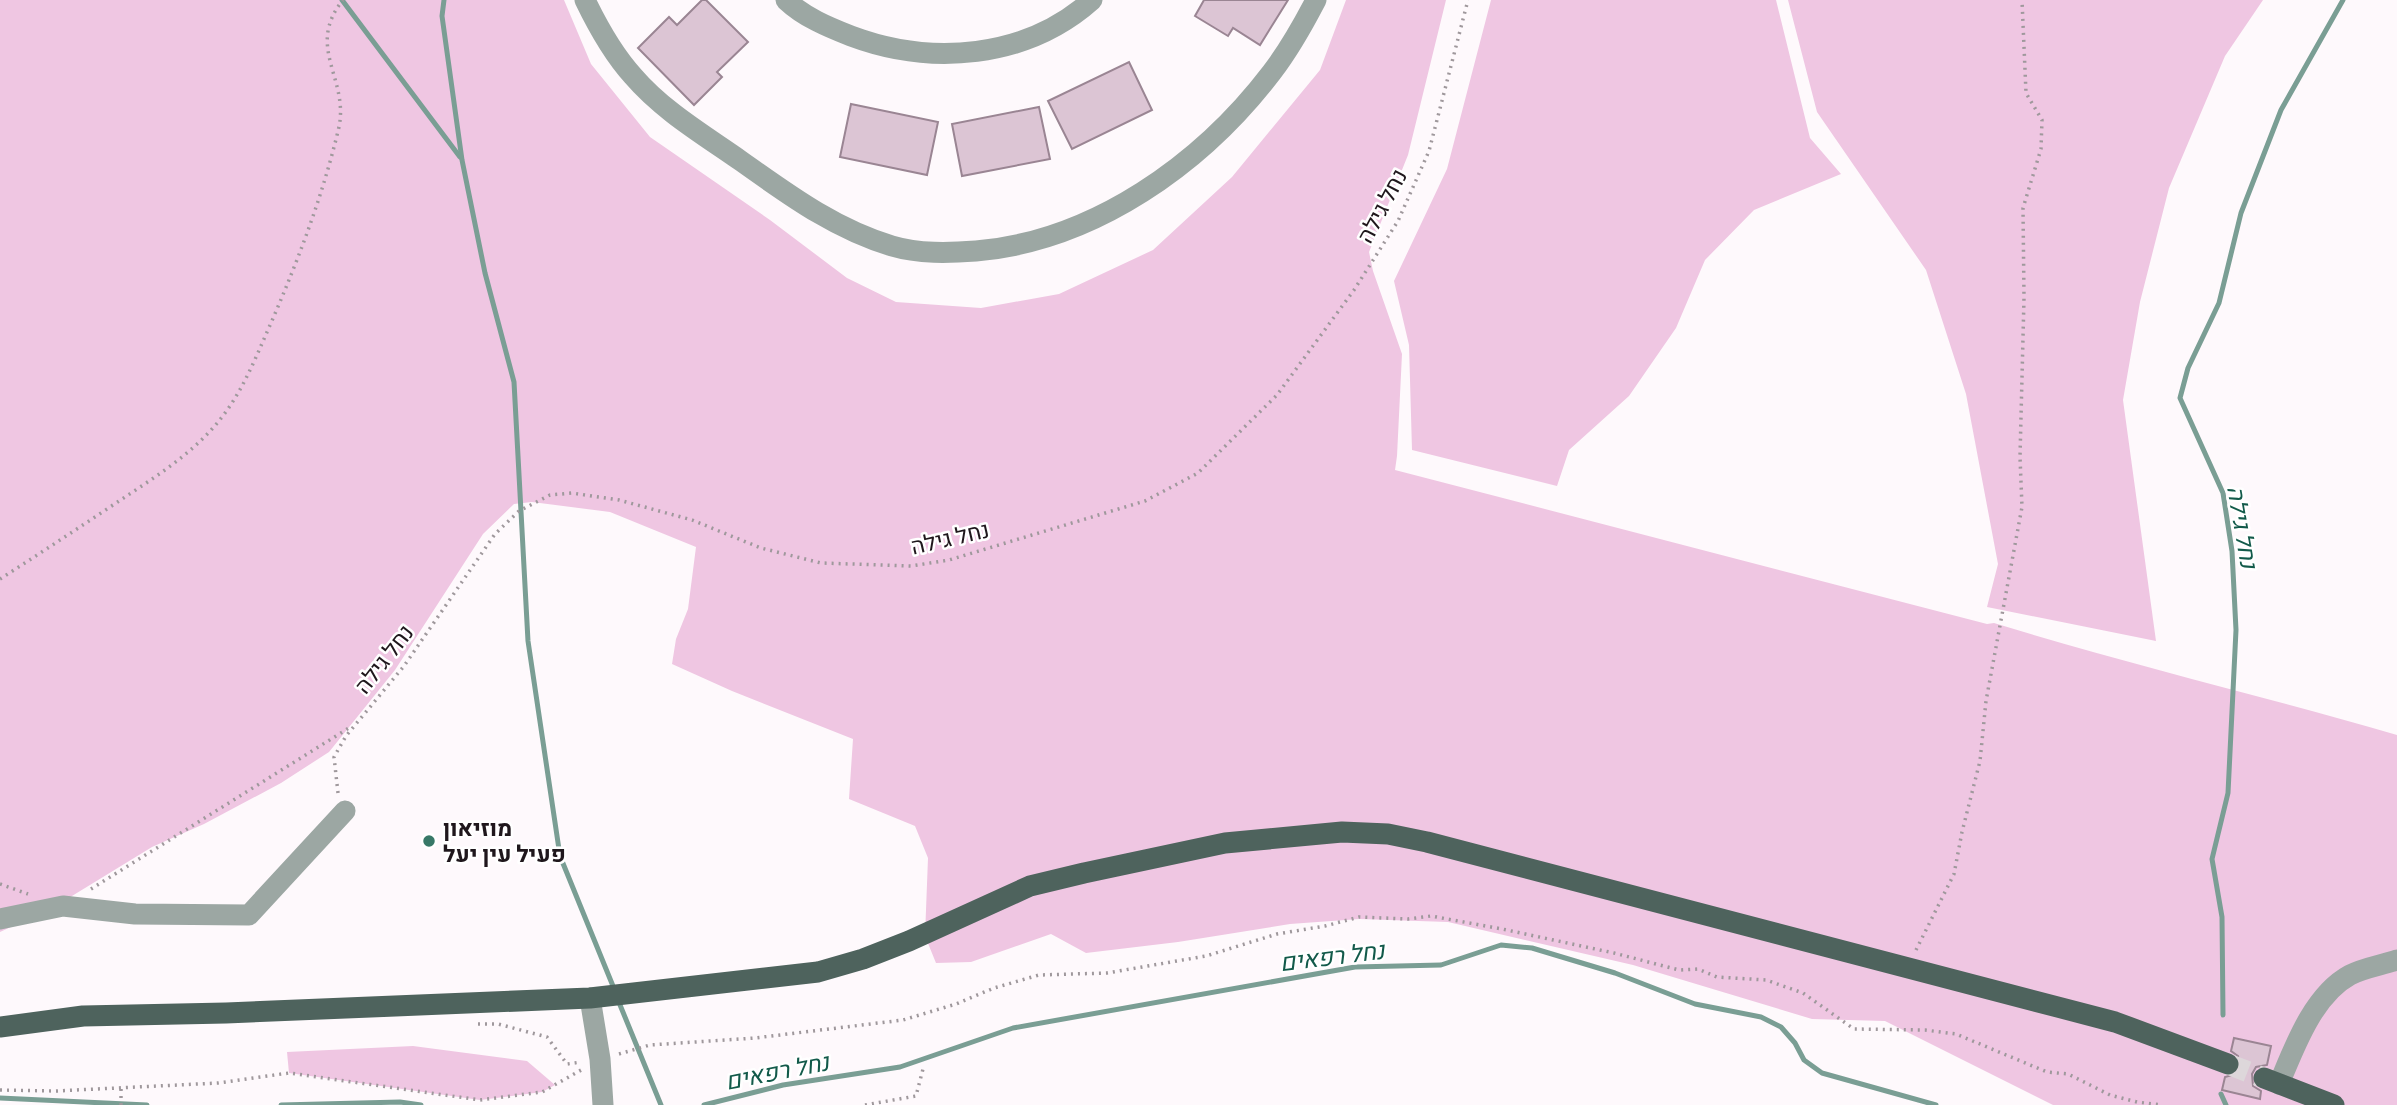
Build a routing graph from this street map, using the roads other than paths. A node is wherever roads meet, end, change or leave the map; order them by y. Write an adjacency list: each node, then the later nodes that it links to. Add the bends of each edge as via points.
1 (585, 0): 4 (street, via 633,76 672,112 827,220 895,247 928,252 990,250 1056,234 1149,186 1181,164 1242,108 1272,71)
2 (786, 0): 3 (street, via 824,24 872,44 956,55 1034,37)
3 (1092, 0)
4 (1316, 0)
5 (345, 811): 6 (street, via 249,915 135,914 63,906)
6 (0, 919)
7 (2397, 960): 11 (street, via 2350,975 2328,991)
8 (597, 997): 9 (main road, via 83,1016); 10 (main road, via 818,972 909,941 1030,886 1225,843 1342,832 1427,842 1908,967 2115,1022); 12 (street)
9 (0, 1027)
10 (2228, 1064)
11 (2272, 1081): 13 (main road)
12 (603, 1105)
13 (2334, 1105)

